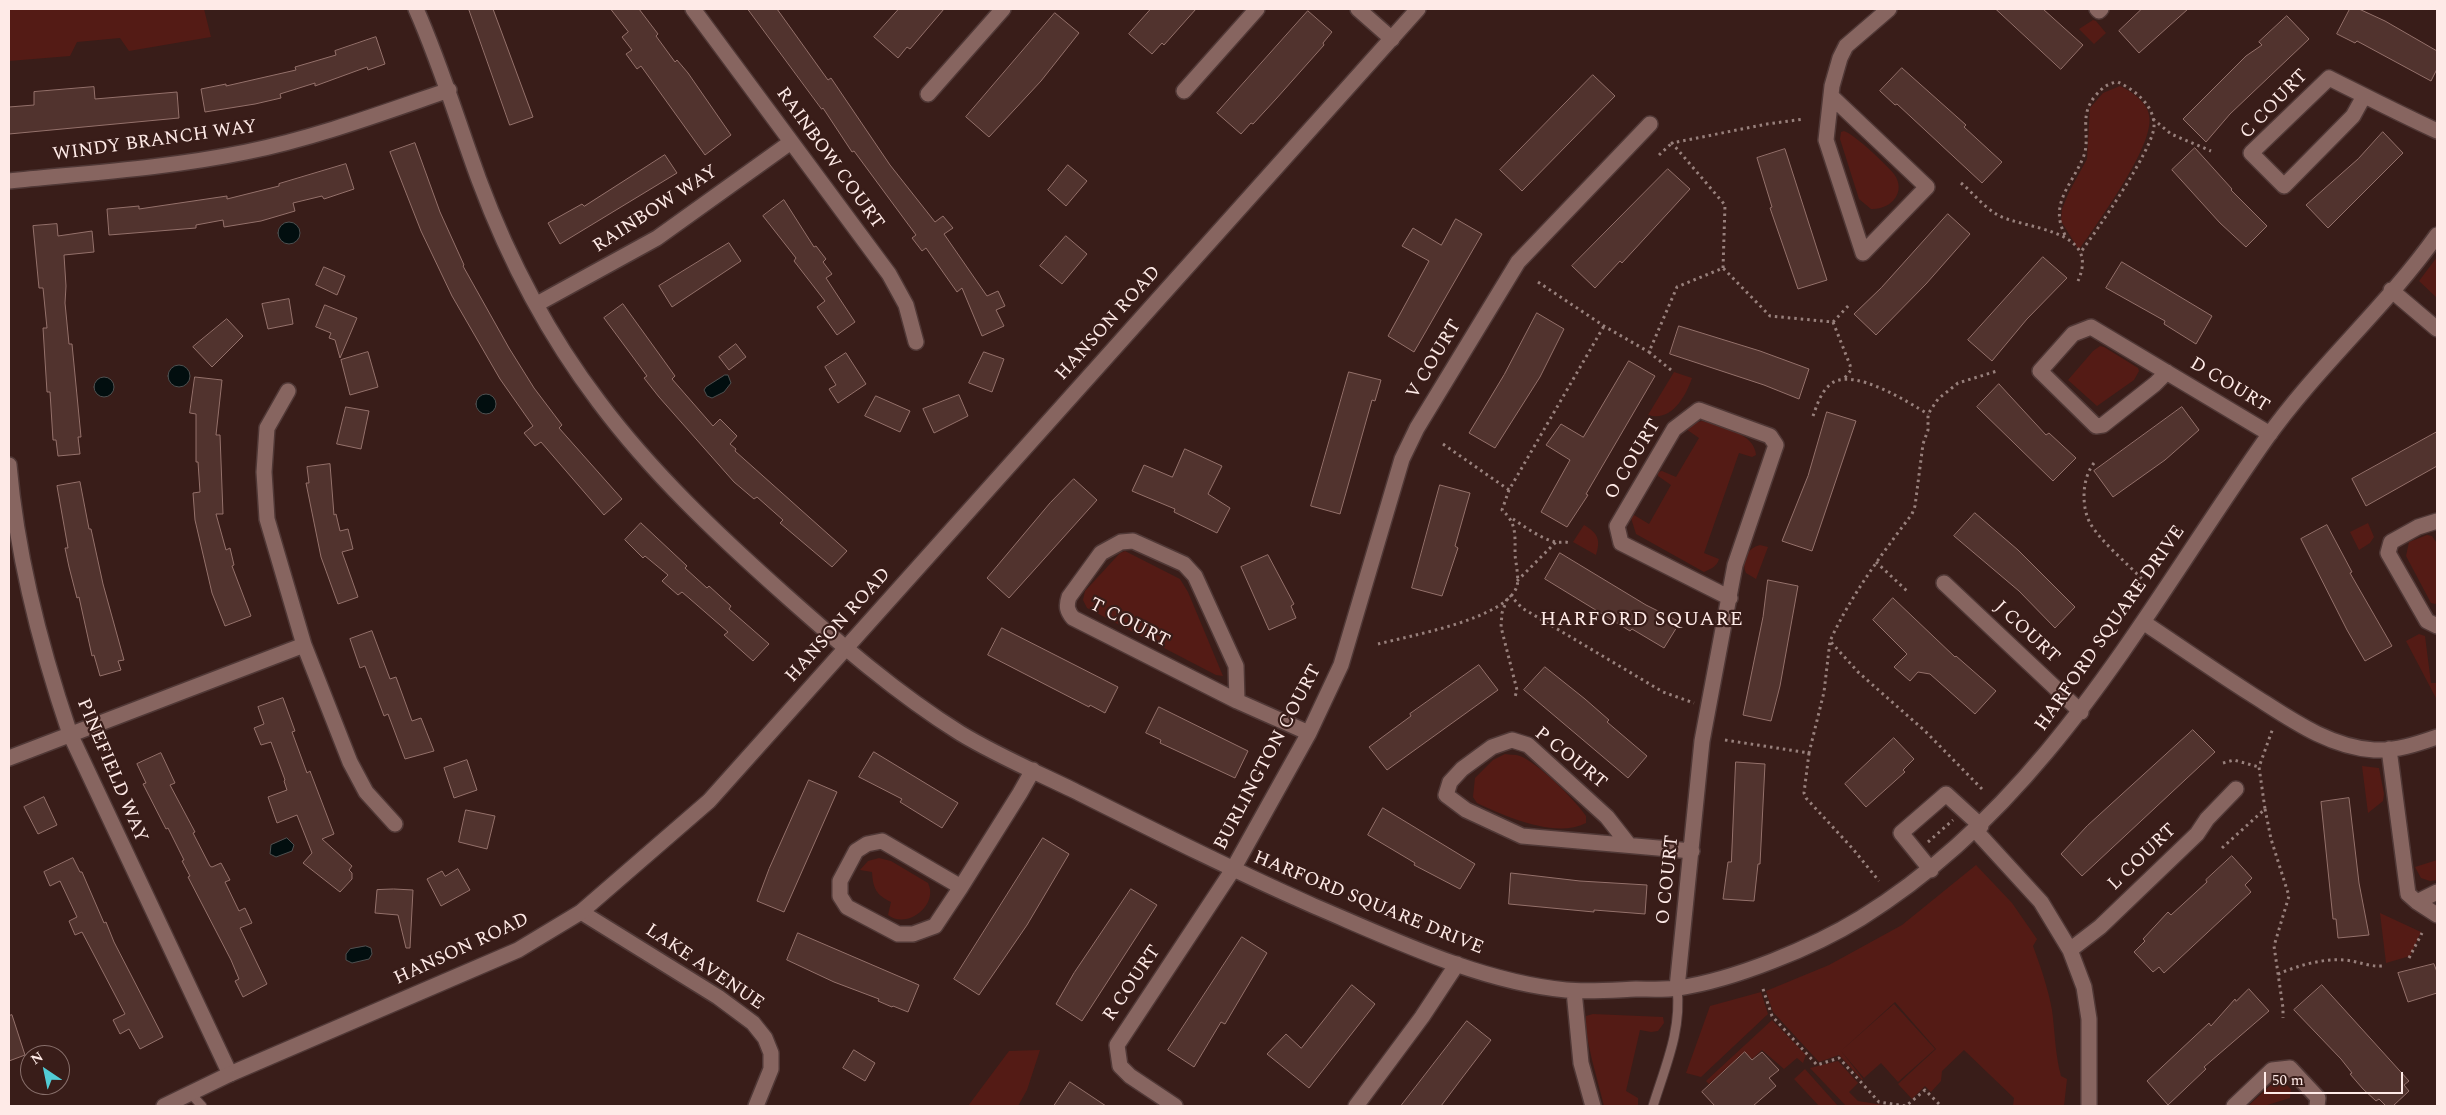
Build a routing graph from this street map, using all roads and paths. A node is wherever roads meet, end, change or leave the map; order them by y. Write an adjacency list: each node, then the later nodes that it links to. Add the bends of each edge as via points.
1 (416, 9): 11 (street, HARFORD SQUARE DRIVE)
2 (693, 9): 20 (street, RAINBOW COURT)
3 (1003, 9): 13 (street)
4 (1257, 9): 12 (street)
5 (1358, 9): 10 (street)
6 (1418, 9): 10 (street, HANSON ROAD)
7 (1889, 9): 14 (street, via 1846,46)
8 (2097, 9): 9 (street)
9 (2101, 9)
10 (1392, 39): 69 (street, HANSON ROAD)
11 (449, 90): 24 (street, WINDY BRANCH WAY, via 315,135 246,152 148,167); 33 (street, HARFORD SQUARE DRIVE, via 479,180 508,251)
12 (1184, 91)
13 (928, 94)
14 (1831, 96): 14 (street, via 1826,140 1863,253 1927,187)
15 (2364, 96): 15 (street, C COURT, via 2329,78 2251,153 2284,186 2353,116); 19 (street, C COURT)
16 (2152, 118): 22 (path, via 2171,134); 27 (path, via 2144,101 2130,87 2118,82 2102,88 2090,102 2086,113 2086,148 2059,206 2059,223); 28 (path, via 2154,128 2148,144)
17 (1804, 120): 21 (path, via 1766,124)
18 (1650, 124): 70 (street, V COURT, via 1518,262 1417,428 1402,458)
19 (2437, 131)
20 (791, 142): 33 (street, RAINBOW WAY, via 657,238); 38 (street, RAINBOW COURT, via 889,274 906,305)
21 (1672, 143): 23 (path); 29 (path, via 1725,205)
22 (2211, 151)
23 (1659, 155)
24 (9, 181)
25 (1961, 183): 27 (path, via 1996,214)
26 (2437, 235): 32 (street, HARFORD SQUARE DRIVE)
27 (2065, 236): 28 (path)
28 (2080, 253): 30 (path, via 2082,267)
29 (1723, 268): 35 (path, via 1770,316); 39 (path, via 1677,287)
30 (2078, 281)
31 (1538, 282): 36 (path)
32 (2391, 290): 37 (street); 47 (street, HARFORD SQUARE DRIVE)
33 (537, 304): 69 (street, HARFORD SQUARE DRIVE, via 594,396 636,449 752,565)
34 (1850, 304): 35 (path)
35 (1833, 322): 43 (path, via 1851,370)
36 (1604, 326): 39 (path); 51 (path)
37 (2437, 329)
38 (916, 342)
39 (1649, 352): 40 (path)
40 (1671, 370)
41 (1997, 371): 45 (path, via 1958,383 1938,399)
42 (2167, 372): 42 (street, D COURT, via 2091,327 2074,334 2040,372 2096,426 2103,424); 47 (street, D COURT)
43 (1843, 380): 45 (path, via 1860,381); 46 (path, via 1826,389)
44 (288, 391): 68 (street, via 267,428 264,472 266,519)
45 (1928, 414): 57 (path, via 1915,506)
46 (1813, 416)
47 (2270, 434): 64 (street, HARFORD SQUARE DRIVE)
48 (1443, 444): 51 (path)
49 (2094, 463): 58 (path, via 2087,476 2084,495 2090,523)
50 (9, 465): 53 (street, PINEFIELD WAY)
51 (1509, 490): 52 (path, via 1502,510)
52 (1512, 518): 55 (path); 59 (path)
53 (11, 520): 77 (street, PINEFIELD WAY, via 51,679)
54 (2437, 521): 65 (street, via 2392,542 2388,553 2427,621)
55 (1556, 542): 56 (path); 59 (path)
56 (1570, 543)
57 (1876, 562): 61 (path); 66 (path)
58 (2143, 580)
59 (1517, 582): 62 (path)
60 (1944, 583): 74 (street, J COURT)
61 (1907, 591)
62 (1509, 597): 67 (path, via 1496,607 1462,622); 71 (path, via 1502,613 1501,627 1516,681); 73 (path, via 1522,608 1663,692)
63 (1730, 598): 63 (street, O COURT, via 1735,564 1776,445 1770,436 1699,410 1674,429 1617,526 1621,543); 73 (street, O COURT)
64 (2143, 622): 74 (street, HARFORD SQUARE DRIVE); 80 (street, via 2325,738 2355,747)
65 (2437, 626)
66 (1830, 641): 81 (path, via 1824,692); 86 (path, via 1858,672 1925,731)
67 (1378, 644)
68 (304, 645): 77 (street); 90 (street, via 350,762 366,792)
69 (845, 648): 85 (street, HARFORD SQUARE DRIVE, via 930,714 970,740); 102 (street, HANSON ROAD, via 709,801)
70 (1341, 665): 76 (street, BURLINGTON COURT)
71 (1515, 697)
72 (1237, 700): 72 (street, T COURT, via 1236,666 1195,576 1184,564 1134,541 1121,542 1102,553 1069,597 1066,604 1073,618); 76 (street, T COURT)
73 (1709, 706): 95 (street, O COURT, via 1702,741)
74 (2081, 712): 91 (street, HARFORD SQUARE DRIVE, via 2028,777)
75 (2273, 728): 84 (path)
76 (1309, 733): 96 (street, BURLINGTON COURT)
77 (70, 734): 82 (street); 114 (street, PINEFIELD WAY)
78 (2437, 737): 80 (street)
79 (1726, 740): 81 (path)
80 (2389, 748): 101 (street, via 2408,894)
81 (1809, 754): 98 (path, via 1806,798)
82 (9, 758)
83 (2223, 763): 84 (path, via 2234,760)
84 (2259, 767): 88 (path)
85 (1033, 770): 96 (street, HARFORD SQUARE DRIVE); 99 (street)
86 (1982, 789)
87 (2236, 789): 105 (street, L COURT, via 2190,840 2100,927)
88 (2265, 809): 94 (path); 109 (path, via 2289,896 2274,946)
89 (1956, 818): 93 (path)
90 (395, 824)
91 (1978, 828): 97 (street, HARFORD SQUARE DRIVE); 97 (street, via 1946,794 1901,833); 105 (street, via 2041,902)
92 (1629, 845): 92 (street, P COURT, via 1607,817 1542,758 1528,746 1512,740 1492,747 1462,769 1450,782 1446,794 1466,810 1522,836); 95 (street, P COURT)
93 (1924, 845)
94 (2222, 848)
95 (1692, 851): 110 (street, O COURT)
96 (1232, 870): 107 (street, HARFORD SQUARE DRIVE); 119 (street, R COURT, via 1117,1045 1120,1066)
97 (1931, 870): 110 (street, HARFORD SQUARE DRIVE, via 1858,920 1808,946 1762,965)
98 (1879, 881)
99 (961, 887): 99 (street, via 936,926 913,934 898,934 847,907 840,896 840,881 856,850 882,841)
100 (2437, 892): 101 (street)
101 (2416, 902): 103 (street)
102 (581, 912): 114 (street, HANSON ROAD, via 518,950); 118 (street, LAKE AVENUE, via 718,997 753,1024 765,1038 771,1053 771,1069)
103 (2437, 915)
104 (2422, 933): 106 (path)
105 (2070, 950): 125 (street, via 2084,987 2090,1019)
106 (2410, 958)
107 (1457, 964): 112 (street, HARFORD SQUARE DRIVE, via 1534,986); 120 (street, via 1422,1018)
108 (2383, 966): 109 (path, via 2344,960 2298,966)
109 (2278, 974): 113 (path)
110 (1677, 988): 112 (street, HARFORD SQUARE DRIVE); 122 (lane, via 1680,1010 1677,1029)
111 (1763, 989): 123 (path, via 1772,1016 1817,1065 1839,1058 1879,1102)
112 (1574, 991): 121 (street, via 1581,1062)
113 (2283, 1018)
114 (230, 1074): 115 (street, HANSON ROAD)
115 (190, 1093): 116 (street, HANSON ROAD); 117 (lane)
116 (164, 1106)
117 (202, 1106)
118 (756, 1106)
119 (1175, 1106)
120 (1356, 1106)
121 (1593, 1106)
122 (1653, 1106)
123 (1906, 1106): 124 (path, via 1925,1090)
124 (1941, 1106)
125 (2089, 1106)
126 (2234, 1106): 127 (street, via 2272,1070 2290,1068 2318,1098)
127 (2317, 1106)

